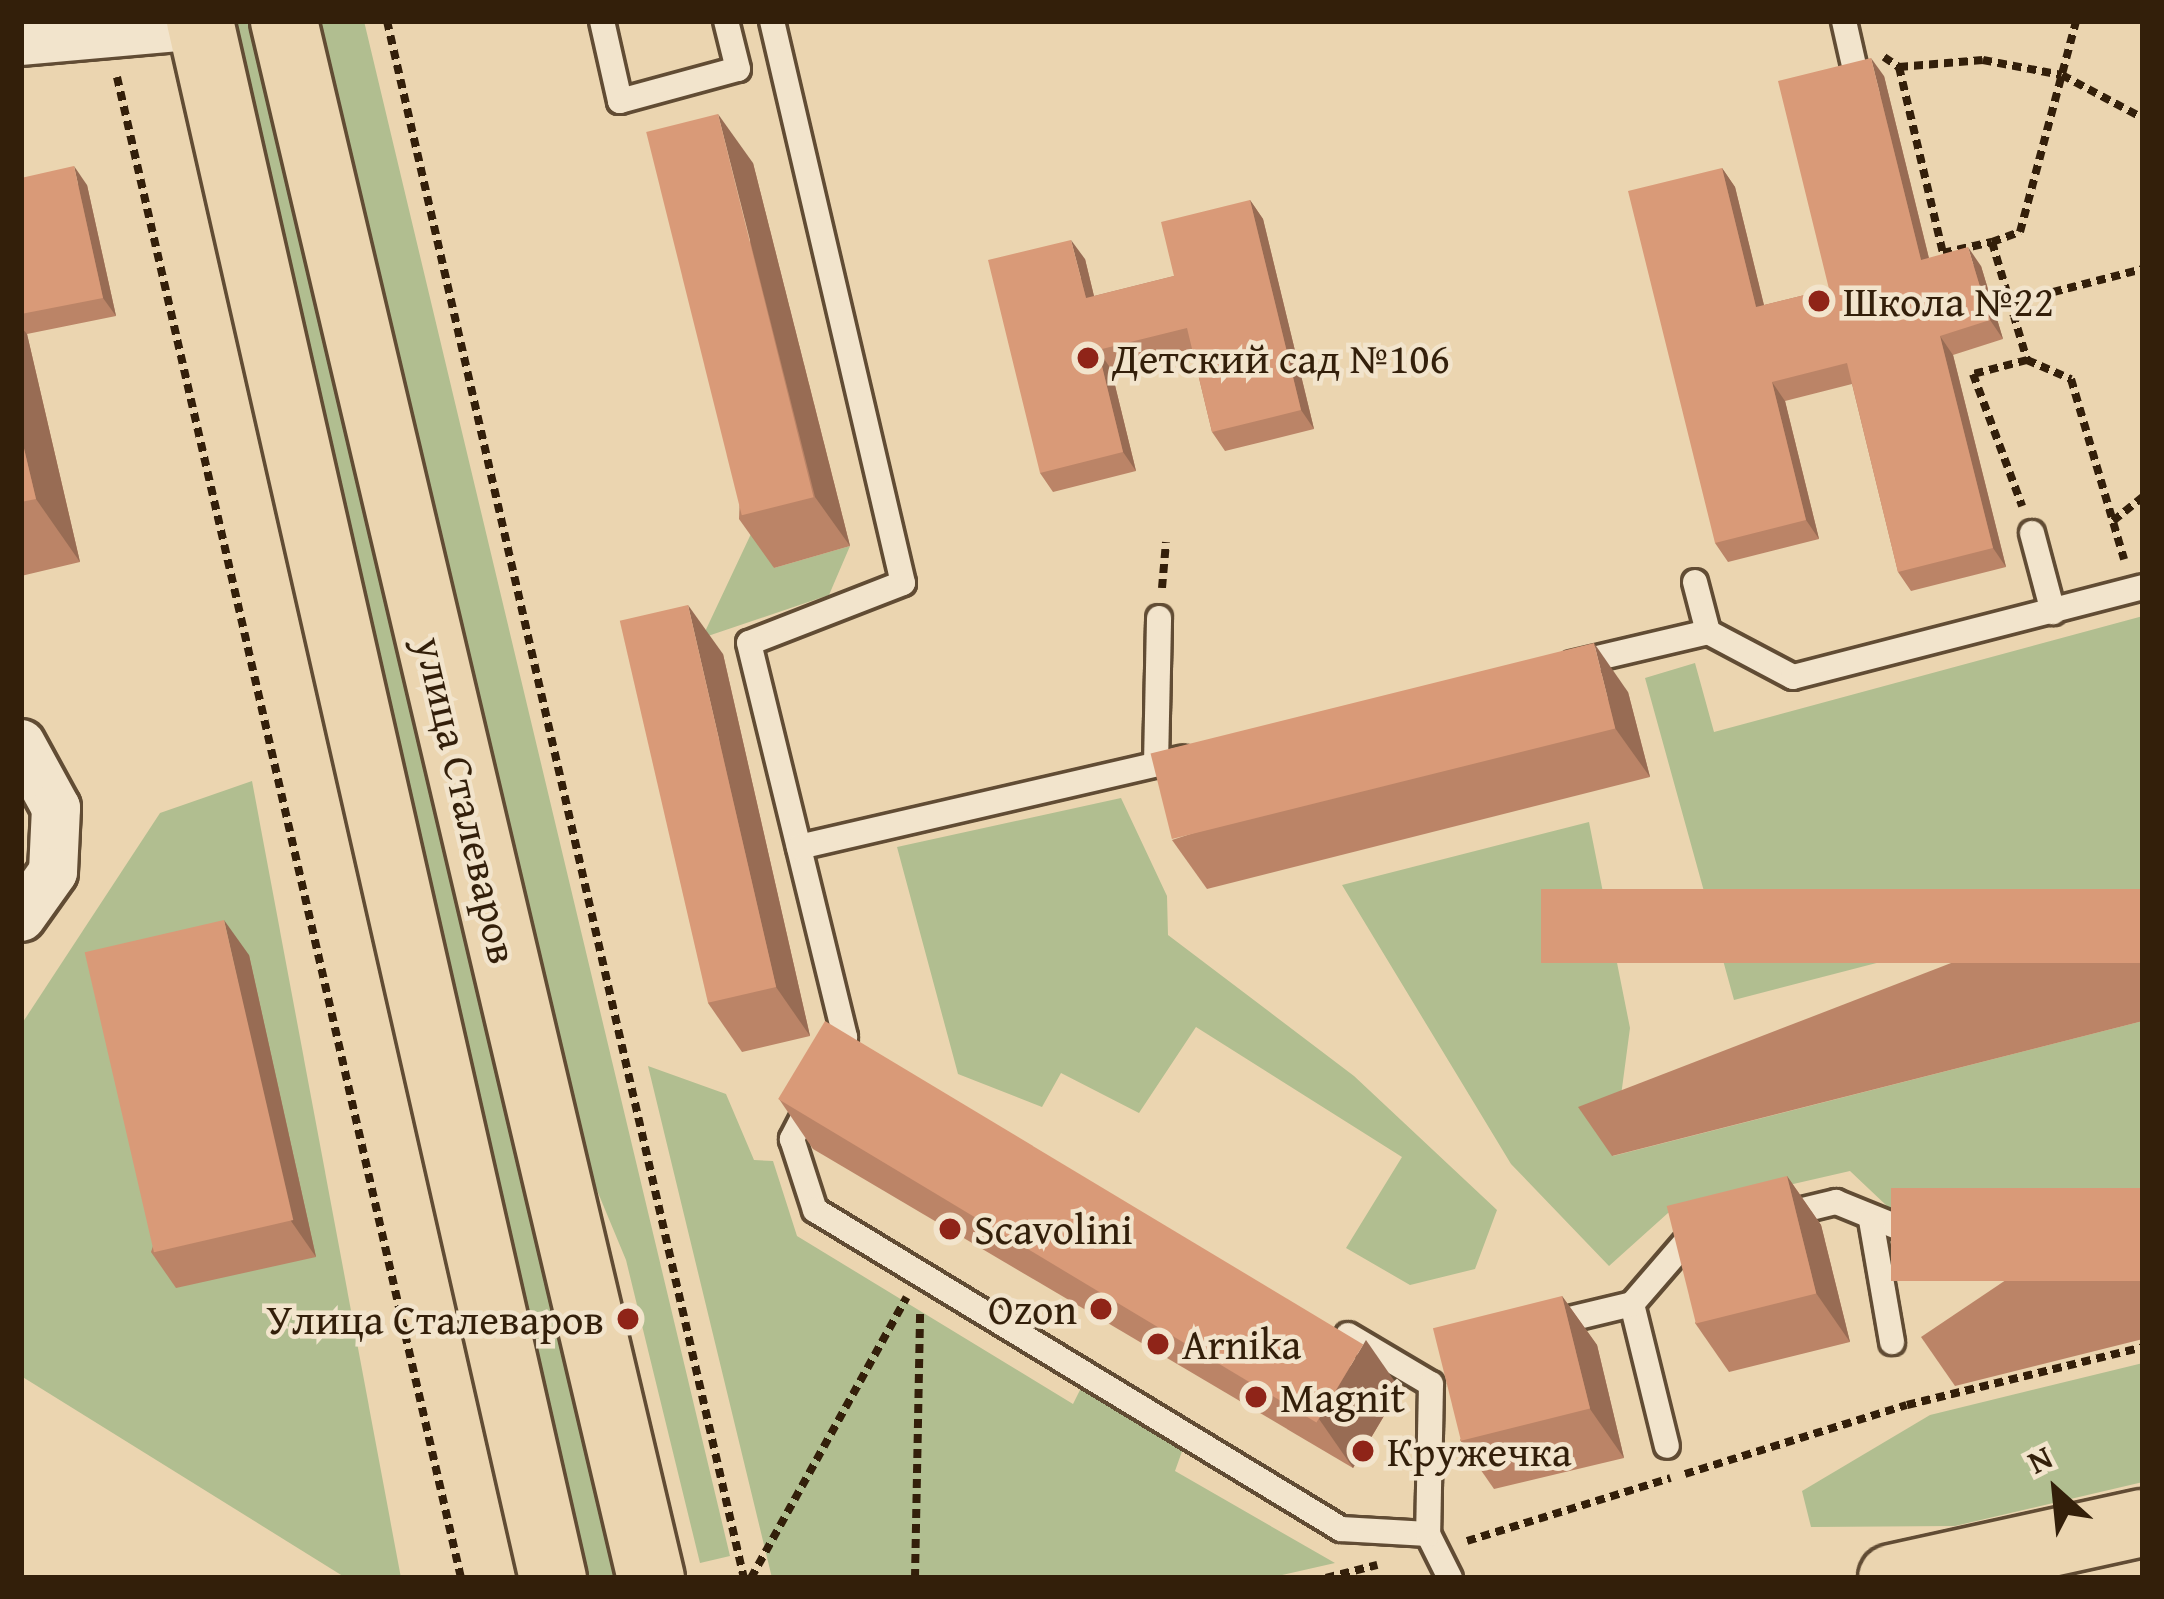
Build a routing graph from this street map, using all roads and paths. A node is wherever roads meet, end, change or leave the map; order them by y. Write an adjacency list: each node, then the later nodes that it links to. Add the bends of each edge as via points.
1 (284, 21): 49 (main road, улица Сталеваров)
2 (387, 21): 50 (path)
3 (602, 21): 4 (lane, via 620,101 738,69)
4 (726, 21)
5 (772, 21): 33 (lane, via 903,583 749,643)
6 (2076, 21): 12 (path)
7 (200, 23): 9 (street); 48 (main road, улица Сталеваров)
8 (1846, 28): 11 (path); 13 (lane)
9 (107, 36): 10 (street); 47 (path)
10 (21, 41)
11 (1899, 67): 12 (path, via 1983,60); 15 (path, via 1943,253)
12 (2062, 75): 14 (path); 15 (path, via 2020,232)
13 (1858, 83)
14 (2143, 118)
15 (1992, 242): 17 (path)
16 (2143, 269): 17 (path)
17 (2009, 304): 18 (path); 19 (path)
18 (1995, 307)
19 (2027, 360): 21 (path, via 2071,379); 22 (path, via 1973,374)
20 (2143, 497): 21 (path)
21 (2113, 520): 25 (path)
22 (2032, 533): 26 (lane)
23 (1166, 542): 27 (path)
24 (1695, 582): 28 (lane)
25 (2137, 588): 26 (lane)
26 (2053, 612): 28 (lane, via 1793,677)
27 (1159, 618): 32 (lane)
28 (1708, 632): 29 (lane)
29 (1547, 670)
30 (21, 744): 34 (street, via 56,808 53,872)
31 (1202, 753): 32 (lane)
32 (1156, 764): 33 (lane)
33 (799, 847): 37 (lane, via 855,1043 792,1139 815,1210)
34 (21, 917)
35 (1871, 1220): 36 (lane, via 1939,1244); 38 (lane, via 1836,1202 1690,1237); 41 (lane)
36 (1984, 1232)
37 (920, 1274): 46 (lane, via 1341,1528); 50 (path); 51 (path)
38 (1632, 1304): 40 (lane); 44 (lane)
39 (1330, 1324): 46 (lane, via 1437,1375)
40 (1523, 1330)
41 (1892, 1342)
42 (2143, 1347): 43 (path)
43 (1907, 1405)
44 (1667, 1446)
45 (2143, 1522): 53 (main road)
46 (1427, 1534): 52 (lane)
47 (461, 1578)
48 (553, 1578)
49 (651, 1578)
50 (748, 1578)
51 (915, 1578)
52 (1450, 1578)
53 (1892, 1578)

